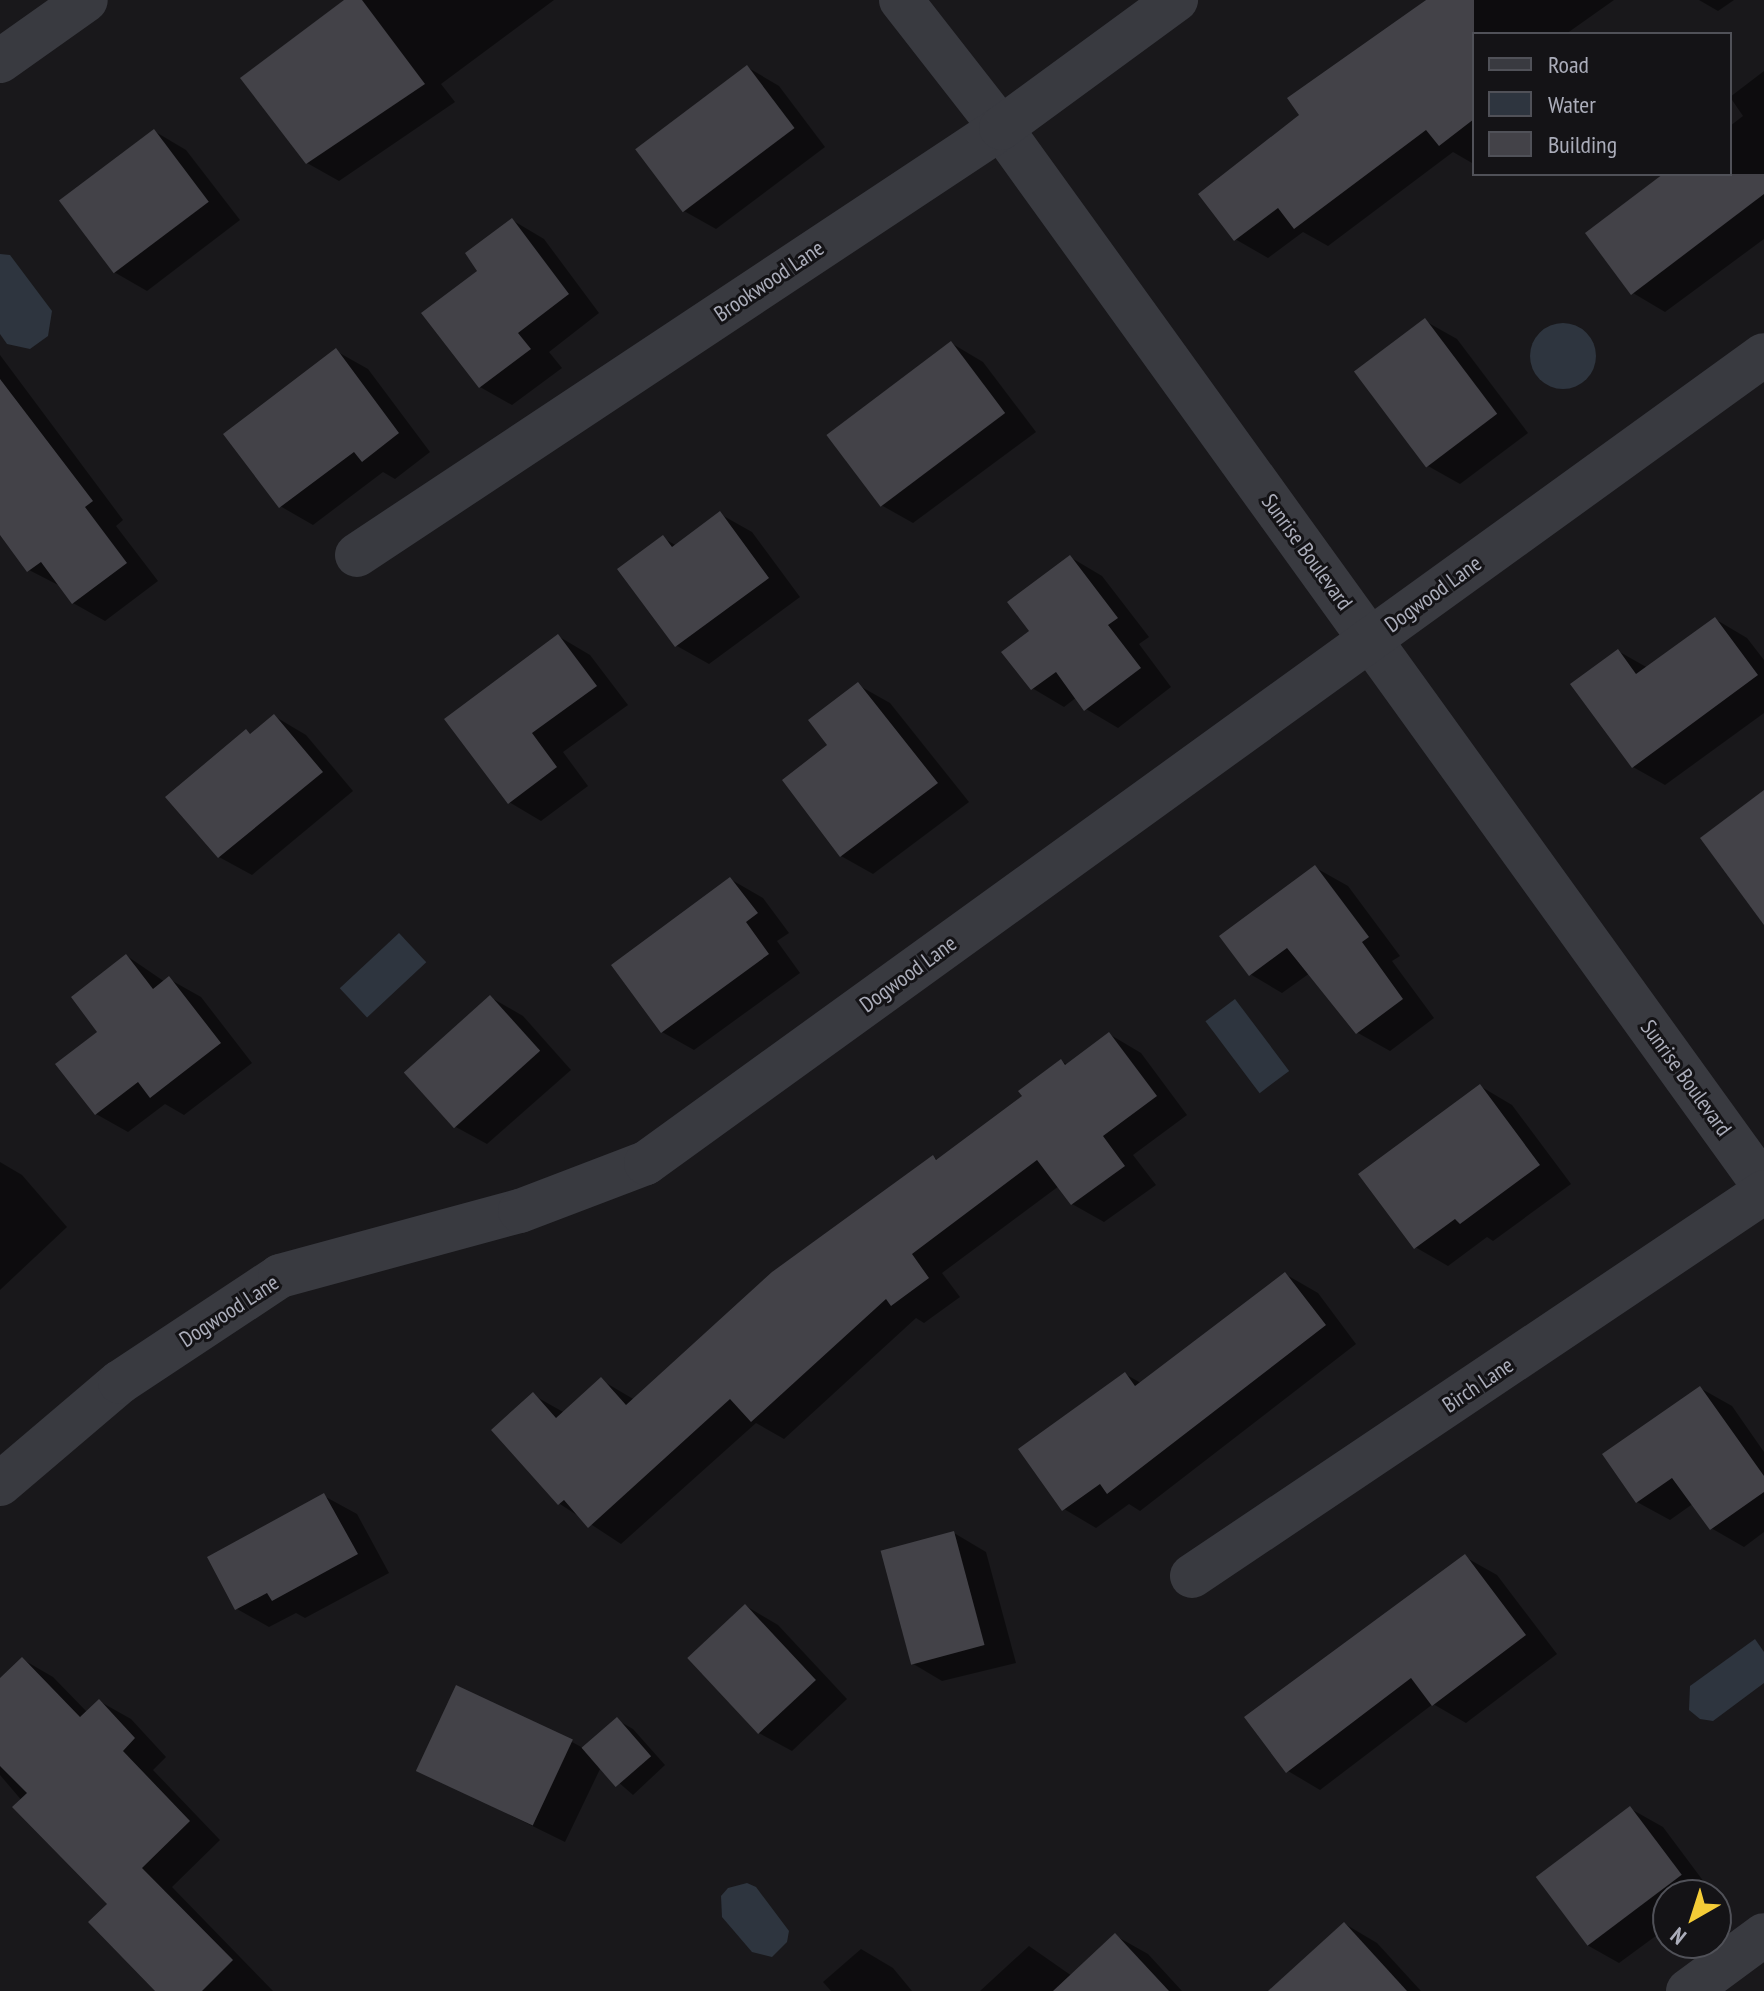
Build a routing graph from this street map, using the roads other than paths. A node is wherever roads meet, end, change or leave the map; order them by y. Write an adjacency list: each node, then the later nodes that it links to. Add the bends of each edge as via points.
1 (86, 0): 4 (street)
2 (901, 0): 5 (street, Sunrise Boulevard)
3 (1176, 0): 5 (street, Brookwood Lane)
4 (0, 61)
5 (1001, 128): 7 (street, Brookwood Lane); 8 (street, Sunrise Boulevard)
6 (1764, 355): 8 (street, Dogwood Lane)
7 (357, 555)
8 (1370, 640): 9 (street, Sunrise Boulevard); 11 (street, Dogwood Lane, via 646,1163 520,1211 280,1276 120,1382)
9 (1764, 1186)
10 (1764, 1192): 12 (street, Birch Lane)
11 (0, 1484)
12 (1192, 1576)
13 (1764, 1935): 14 (street)
14 (1688, 1991)

